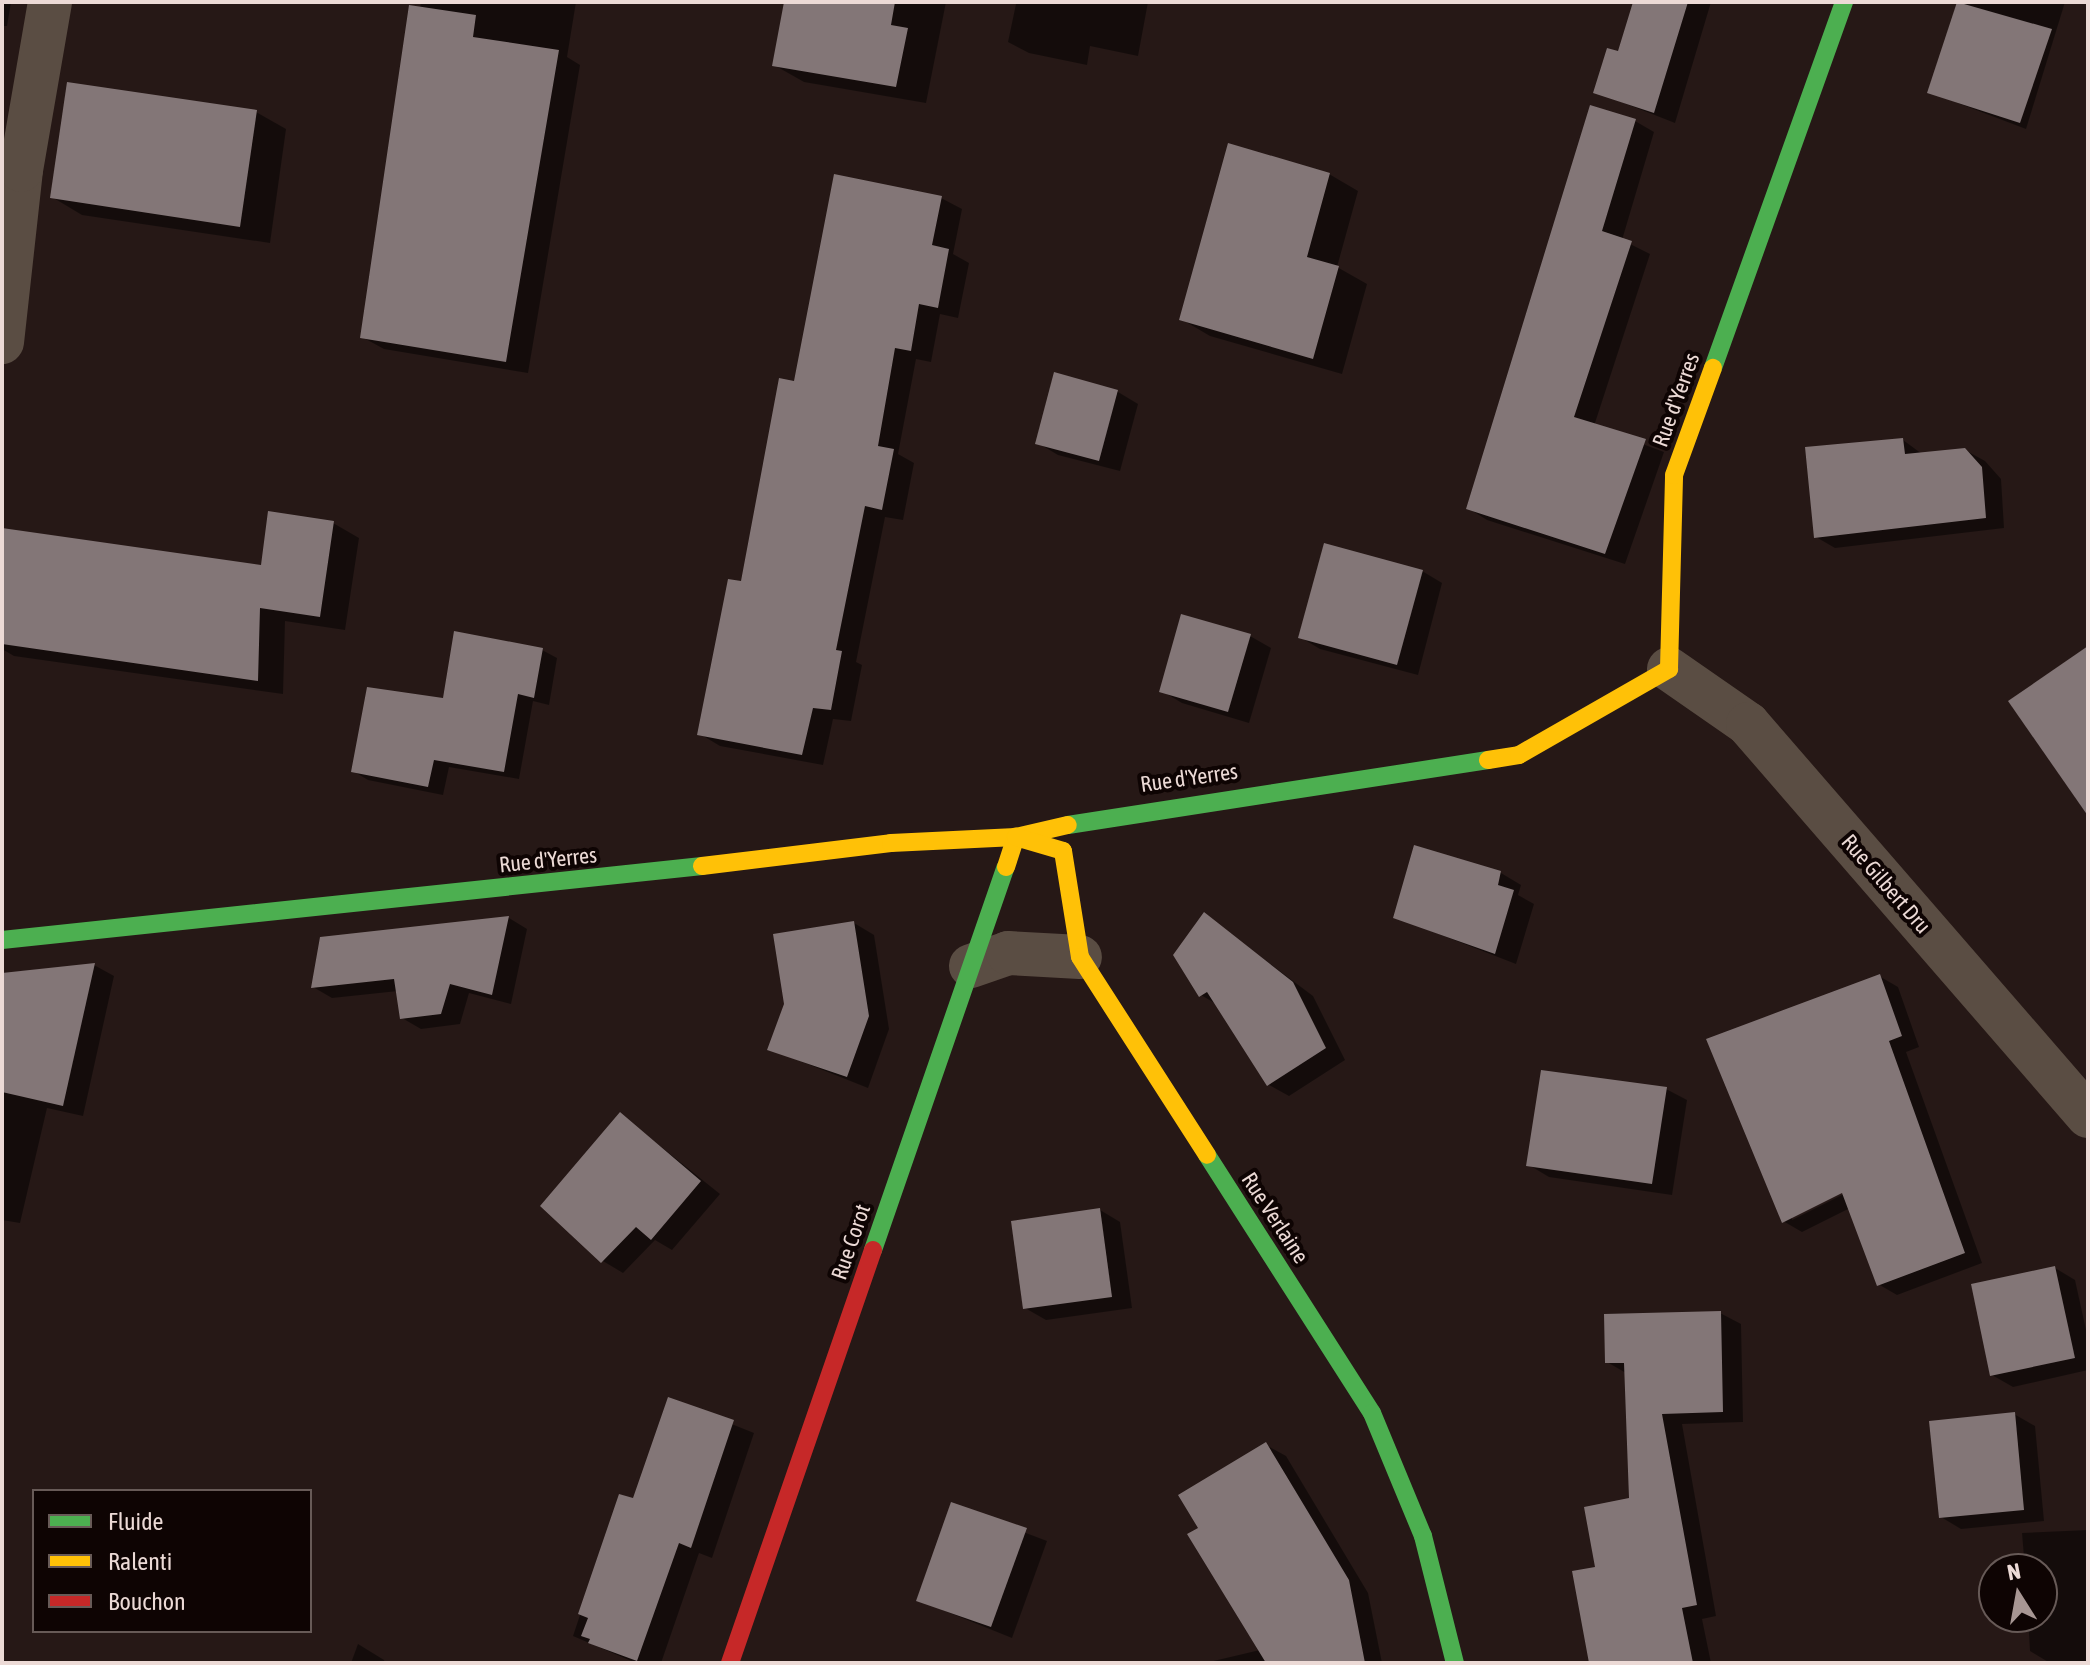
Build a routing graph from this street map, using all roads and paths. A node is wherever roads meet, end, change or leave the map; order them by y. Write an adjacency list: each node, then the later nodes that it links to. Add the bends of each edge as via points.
1 (50, 2): 3 (street, via 21,170)
2 (1844, 2): 4 (street, Rue d'Yerres, via 1674,475)
3 (2, 342)
4 (1669, 669): 5 (street, Rue d'Yerres, via 1519,755 1117,813); 9 (street, Rue Gilbert Dru, via 1748,724)
5 (1016, 837): 6 (street, Rue d'Yerres, via 891,843 544,885); 7 (street, Rue Verlaine, via 1063,851); 8 (street, Rue Corot)
6 (2, 940)
7 (1080, 957): 8 (street, via 1008,953); 11 (street, Rue Verlaine, via 1372,1413 1423,1536)
8 (971, 966): 10 (street, Rue Corot)
9 (2088, 1116)
10 (730, 1663)
11 (1455, 1663)

